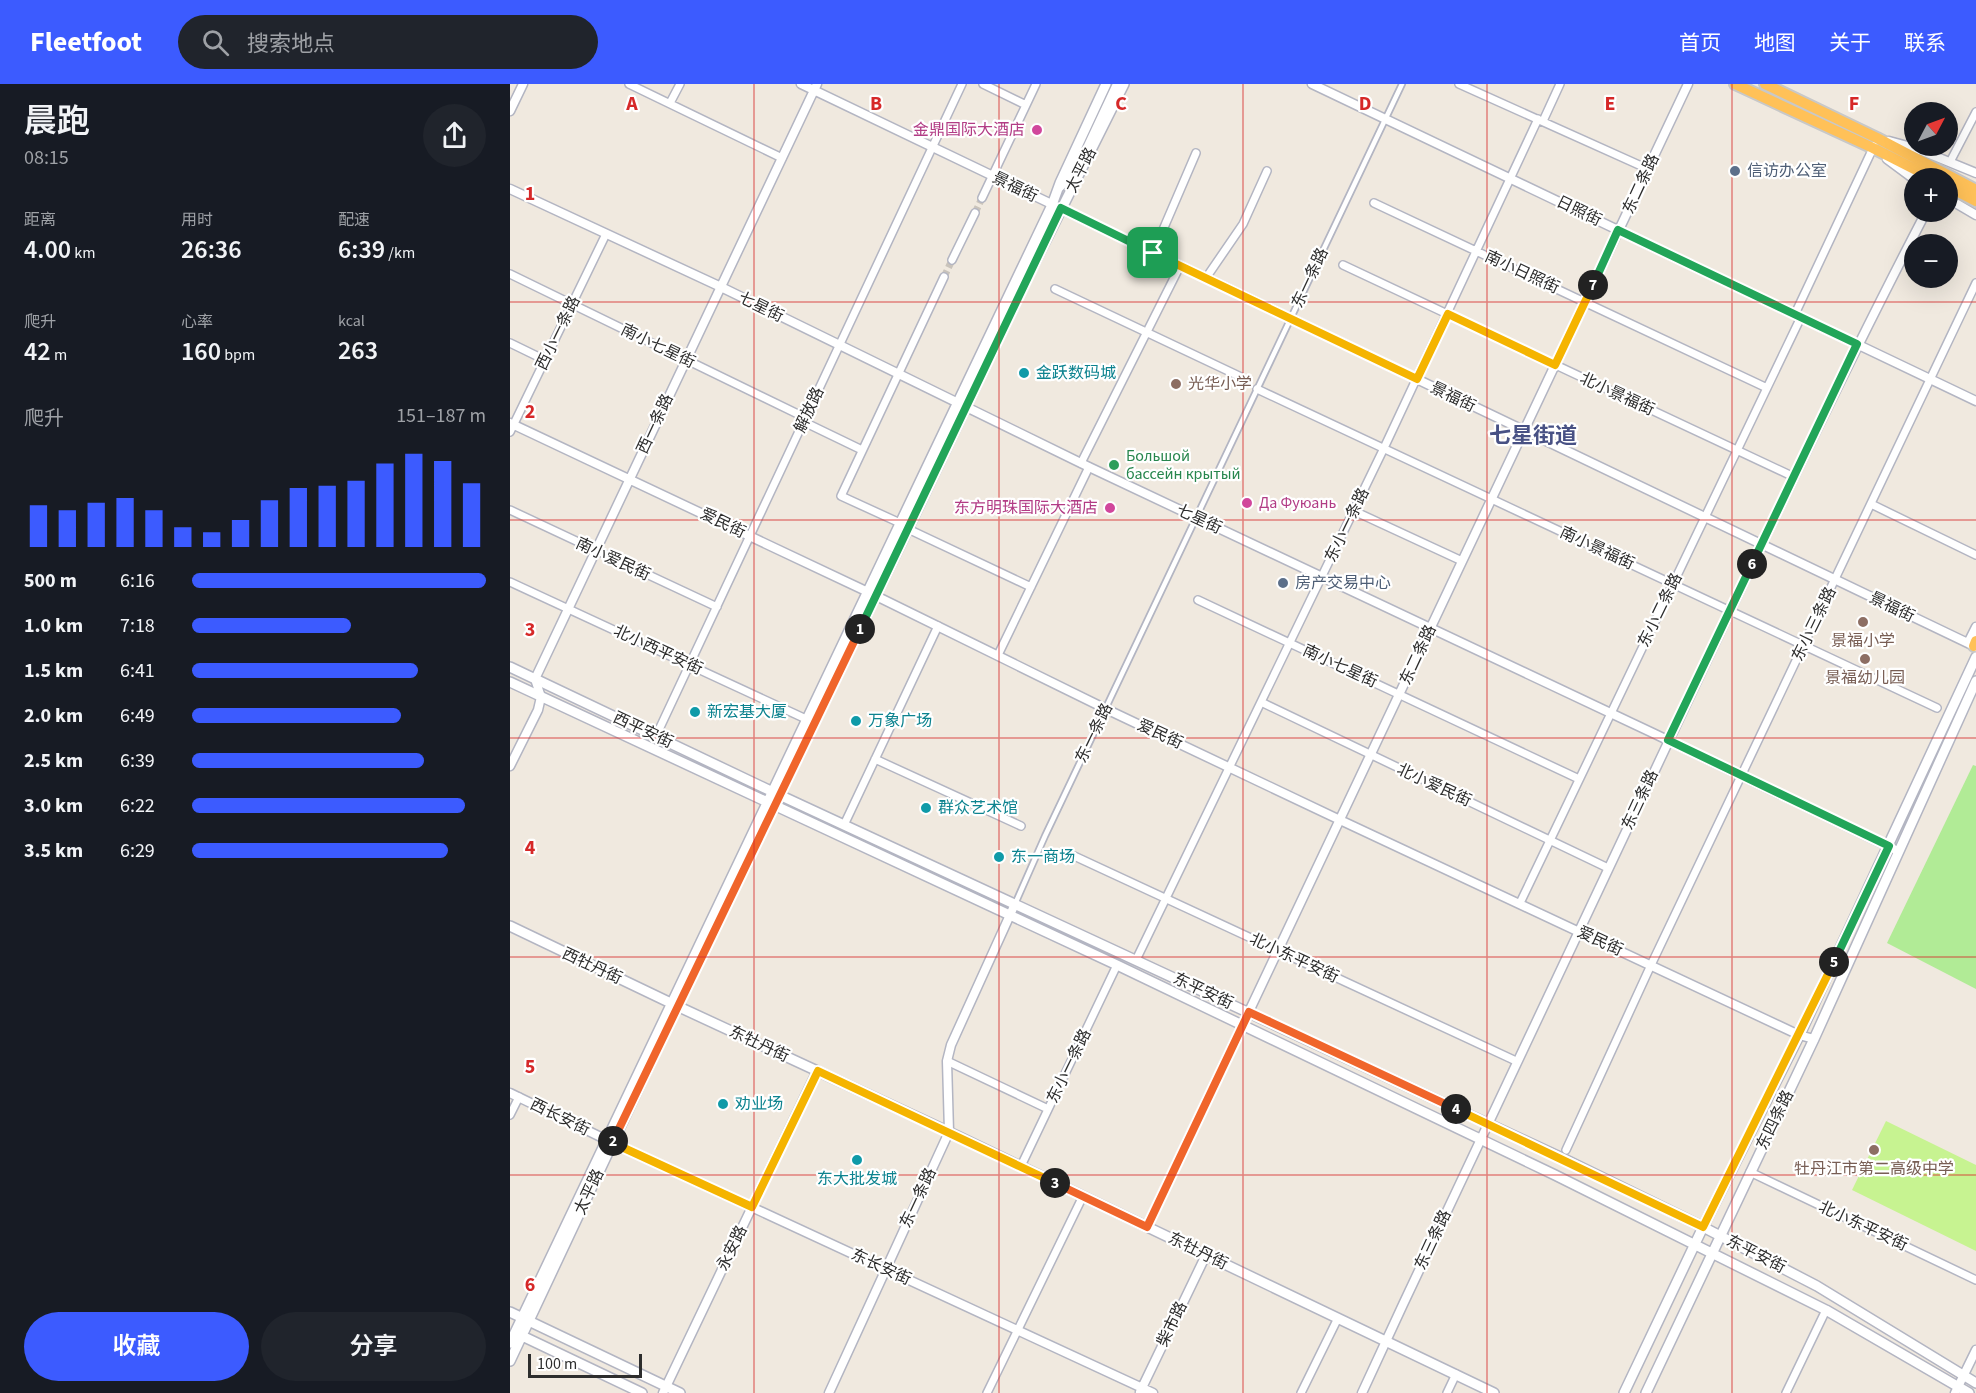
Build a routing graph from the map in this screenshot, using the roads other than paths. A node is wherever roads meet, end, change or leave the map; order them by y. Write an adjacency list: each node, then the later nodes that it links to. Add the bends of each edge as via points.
1 (523, 84): 21 (street)
2 (629, 84): 19 (street)
3 (680, 84): 19 (street)
4 (801, 84): 18 (street, 景福街)
5 (962, 84): 26 (street, 解放路)
6 (983, 84): 20 (street)
7 (1036, 84): 20 (street)
8 (1106, 84): 43 (main road, 太平路)
9 (1116, 84): 43 (street, via 1070,176); 45 (street)
10 (1124, 84): 45 (main road, 太平路)
11 (1312, 84): 23 (street, 日照街)
12 (1402, 84): 23 (street, 东一条路)
13 (1459, 84): 24 (street)
14 (1560, 84): 24 (street, 东小一条路)
15 (1688, 84): 32 (street, 东二条路)
16 (1735, 84): 25 (highway)
17 (1766, 84): 25 (highway)
18 (816, 87): 26 (street, 景福街); 28 (street, 西一条路)
19 (670, 103): 28 (street)
20 (1026, 105): 36 (street)
21 (510, 111)
22 (1976, 112): 29 (street)
23 (1386, 118): 38 (street, 日照街); 71 (street, 东一条路)
24 (1540, 120): 32 (street); 38 (street, 东小一条路)
25 (1875, 143): 29 (street, via 1915,148); 30 (highway); 31 (highway); 33 (street); 70 (street, 东小二条路)
26 (933, 147): 36 (street, 景福街); 75 (street, 解放路)
27 (1196, 153): 57 (street)
28 (782, 158): 65 (street, 西一条路)
29 (1950, 162): 35 (street)
30 (1916, 168)
31 (1934, 168)
32 (1648, 169): 54 (street, 东二条路)
33 (1904, 170)
34 (1268, 171): 63 (street, via 1243,224)
35 (1976, 173)
36 (993, 176): 46 (street); 50 (street, 景福街)
37 (1958, 177): 40 (highway)
38 (1510, 179): 54 (street, 日照街); 56 (street, 东小一条路)
39 (1958, 180): 42 (highway)
40 (1976, 184)
41 (510, 189): 55 (street, 七星街)
42 (1976, 189)
43 (1057, 191): 50 (main road, 太平路)
44 (1958, 192): 47 (highway)
45 (1068, 197): 50 (main road, 太平路)
46 (982, 198)
47 (1976, 201)
48 (1374, 202): 56 (street, 南小日照街)
49 (1958, 204): 52 (street)
50 (1057, 207): 57 (street, 景福街); 86 (main road, 太平路)
51 (975, 213): 58 (street)
52 (1976, 215)
53 (1921, 222): 74 (street, 东三条路)
54 (1618, 230): 67 (street, 东二条路); 70 (street, 日照街)
55 (606, 234): 65 (street, 七星街); 68 (street, 西小一条路)
56 (1477, 251): 67 (street, 南小日照街); 69 (street, 东小一条路)
57 (1153, 253): 60 (street, 景福街)
58 (952, 260)
59 (1343, 265): 69 (street, 北小景福街)
60 (1180, 266): 63 (street, 景福街); 72 (street)
61 (510, 274): 68 (street, 南小七星街)
62 (944, 277): 79 (street)
63 (1206, 278): 71 (street, 景福街)
64 (1976, 283): 82 (street, 东小三条路)
65 (721, 287): 75 (street, 七星街); 77 (street, 西一条路)
66 (1055, 289): 72 (street)
67 (1585, 302): 78 (street, 东二条路); 83 (street, 南小日照街)
68 (572, 304): 76 (street, 西小一条路); 77 (street, 南小七星街)
69 (1448, 314): 78 (street, 北小景福街); 81 (street, 东小一条路)
70 (1798, 316): 74 (street, 日照街); 83 (street, 东小二条路)
71 (1290, 319): 81 (street, 景福街); 84 (street, 东一条路)
72 (1147, 332): 80 (street); 93 (street)
73 (510, 343): 76 (street)
74 (1857, 344): 82 (street, 日照街); 94 (street, 东三条路)
75 (840, 345): 79 (street, 七星街); 87 (street, 解放路)
76 (545, 360): 88 (street, 西小一条路)
77 (686, 360): 87 (street, 南小七星街); 95 (street, 西一条路)
78 (1555, 365): 89 (street, 东二条路); 92 (street, 北小景福街)
79 (898, 373): 86 (street, 七星街); 91 (street)
80 (1241, 376)
81 (1417, 379): 89 (street, 景福街); 90 (street, 东小一条路)
82 (1931, 379): 85 (street, 日照街); 97 (street, 东小三条路)
83 (1767, 388): 92 (street, 东小二条路)
84 (1257, 389): 90 (street, 南小景福街); 101 (street, 东一条路)
85 (1976, 400)
86 (962, 405): 93 (street, 七星街); 102 (main road, 太平路)
87 (805, 420): 91 (street, 南小七星街); 103 (street, 解放路)
88 (511, 426): 95 (street, 爱民街)
89 (1524, 430): 96 (street, 东二条路); 100 (street, 景福街)
90 (1384, 448): 96 (street, 南小景福街); 99 (street, 东小一条路)
91 (862, 450): 102 (street, via 841,496)
92 (1737, 450): 94 (street, 北小景福街); 100 (street, 东小二条路)
93 (1085, 465): 101 (street, 七星街); 112 (street)
94 (1794, 477): 104 (street, 东三条路)
95 (629, 479): 103 (street, 爱民街); 105 (street, 西一条路)
96 (1492, 499): 107 (street, 东二条路); 111 (street, 南小景福街)
97 (1871, 504): 106 (street); 109 (street, 东小三条路)
98 (510, 510): 105 (street, 南小爱民街)
99 (1354, 511): 107 (street); 108 (street, 东小一条路)
100 (1705, 517): 104 (street, 景福街); 111 (street, 东小二条路)
101 (1196, 518): 108 (street, 七星街); 134 (street, 东一条路)
102 (904, 526): 112 (street); 113 (main road, 太平路)
103 (750, 537): 113 (street, 爱民街); 115 (street, 解放路)
104 (1762, 544): 109 (street, 景福街); 117 (street, 东三条路)
105 (595, 550): 115 (street, 南小爱民街); 116 (street, 西一条路)
106 (1976, 555)
107 (1462, 561): 119 (street, 东二条路)
108 (1322, 577): 119 (street, 七星街); 121 (street, 东小一条路)
109 (1835, 580): 122 (street, 东小三条路); 123 (street, 景福街)
110 (510, 582): 116 (street, 北小西平安街)
111 (1673, 584): 117 (street, 南小景福街); 135 (street, 东小二条路)
112 (1031, 587): 124 (street)
113 (872, 594): 118 (street, 爱民街); 136 (main road, 太平路); 145 (main road, 太平路)
114 (1198, 600): 121 (street, 南小七星街)
115 (717, 607): 125 (street, 解放路)
116 (568, 608): 125 (street, 北小西平安街); 127 (street, 西一条路)
117 (1730, 611): 122 (street, 南小景福街); 138 (street, 东三条路)
118 (938, 626): 124 (street, 爱民街); 140 (street)
119 (1431, 627): 130 (street, 东二条路); 135 (street, 七星街)
120 (1976, 627): 123 (street)
121 (1290, 643): 130 (street, 南小七星街); 132 (street, 东小一条路)
122 (1804, 645): 133 (street, 南小景福街); 143 (street, 东小三条路)
123 (1974, 647): 151 (main road)
124 (998, 655): 134 (street, 爱民街)
125 (690, 665): 136 (street, 北小西平安街); 137 (street, 解放路)
126 (510, 667): 127 (main road, 西平安街)
127 (535, 679): 131 (street); 137 (main road, 西平安街)
128 (1976, 681): 151 (main road, 东四条路)
129 (510, 682): 131 (main road, 西平安街)
130 (1399, 694): 139 (street, 东二条路); 144 (street, 南小七星街)
131 (541, 697): 141 (street); 146 (main road, 西平安街)
132 (1261, 702): 139 (street, 北小爱民街); 142 (street, 东小一条路)
133 (1937, 708)
134 (1106, 709): 142 (street, 爱民街); 156 (street, 东一条路)
135 (1611, 713): 138 (street, 七星街); 144 (street, 东小二条路)
136 (806, 719): 145 (main road, 太平路)
137 (656, 736): 145 (main road, 西平安街)
138 (1668, 740): 143 (street, 七星街); 153 (street, 东三条路)
139 (1371, 755): 147 (street, 东二条路); 150 (street, 北小爱民街)
140 (875, 759): 148 (street); 149 (street)
141 (510, 766)
142 (1230, 767): 147 (street, 爱民街); 154 (street, 东小一条路)
143 (1742, 775): 151 (street, 七星街); 162 (street, 东小三条路)
144 (1579, 779): 150 (street, 东小二条路)
145 (776, 793): 146 (main road, 太平路); 148 (main road, 东平安街)
146 (770, 804): 157 (main road, 东平安街); 164 (main road, 太平路)
147 (1340, 820): 155 (street, 爱民街); 160 (street, 东二条路)
148 (844, 825): 156 (main road, 东平安街)
149 (1021, 826)
150 (1550, 840): 153 (street, 北小爱民街); 155 (street, 东小二条路)
151 (1894, 848): 167 (main road); 168 (main road, 东四条路)
152 (1072, 855): 154 (street, 北小东平安街)
153 (1608, 868): 159 (street, 东三条路)
154 (1166, 898): 160 (street, 北小东平安街); 161 (street, 东小一条路)
155 (1520, 903): 159 (street, 爱民街)
156 (1015, 904): 157 (street, 东一条路); 161 (main road, 东平安街)
157 (1010, 917): 163 (main road, 东平安街); 169 (street, 东一条路, via 957,1027)
158 (510, 926): 164 (main road, 西牡丹街)
159 (1578, 930): 162 (street, 爱民街); 170 (street, 东三条路)
160 (1278, 951): 165 (street, 东二条路); 170 (street, 北小东平安街)
161 (1136, 960): 165 (main road, 东平安街)
162 (1651, 965): 167 (street, 爱民街); 179 (street, 东小三条路)
163 (1117, 966): 166 (main road, 东平安街); 173 (street, 东小一条路)
164 (674, 1005): 171 (main road, 东牡丹街); 178 (main road, 太平路)
165 (1249, 1012): 166 (street, 东二条路); 175 (main road, 东平安街)
166 (1242, 1026): 177 (main road, 东平安街); 184 (street, 东二条路)
167 (1799, 1035): 168 (street, 爱民街); 185 (main road)
168 (1814, 1039): 181 (main road, 东四条路)
169 (947, 1061): 173 (street); 176 (street, 东一条路)
170 (1516, 1061): 175 (street, 东三条路)
171 (818, 1071): 176 (main road, 东牡丹街); 183 (street, 永安路)
172 (514, 1095): 174 (street); 178 (street, 西长安街)
173 (1048, 1109): 180 (street, 东小一条路)
174 (510, 1115)
175 (1487, 1123): 177 (street, 东三条路); 185 (main road, 东平安街)
176 (949, 1132): 180 (main road, 东牡丹街); 190 (street, 东一条路)
177 (1479, 1139): 187 (main road, 东平安街); 198 (street, 东三条路)
178 (609, 1141): 183 (street, 东长安街); 195 (main road, 太平路)
179 (1566, 1150)
180 (1021, 1166): 182 (main road, 东牡丹街)
181 (1750, 1172): 186 (main road, 东四条路); 191 (street, 北小东平安街)
182 (1083, 1196): 184 (main road, 东牡丹街); 196 (street)
183 (752, 1207): 190 (street, 东长安街); 205 (street, 永安路)
184 (1147, 1227): 189 (main road, 东牡丹街)
185 (1703, 1227): 186 (main road, 东平安街); 187 (main road)
186 (1720, 1235): 188 (main road, 东四条路); 203 (main road, 东平安街, via 1827,1291)
187 (1696, 1244): 188 (main road, 东平安街); 217 (main road)
188 (1711, 1254): 192 (main road, 东平安街); 218 (main road, 东四条路)
189 (1206, 1255): 194 (main road, 东牡丹街); 206 (street, 柴市路)
190 (886, 1269): 196 (street, 东长安街); 210 (street, 东一条路)
191 (1976, 1280)
192 (1826, 1310): 207 (main road, 东平安街); 219 (street)
193 (510, 1312): 195 (main road)
194 (1338, 1318): 198 (main road, 东牡丹街); 213 (street)
195 (525, 1320): 197 (main road, 太平路); 205 (main road)
196 (1018, 1330): 206 (street, 东长安街); 211 (street)
197 (516, 1334): 199 (main road, 太平路); 201 (main road, 太平路); 208 (main road)
198 (1386, 1341): 202 (main road, 东牡丹街); 214 (street, 东三条路)
199 (510, 1343)
200 (1976, 1350): 203 (street)
201 (510, 1361)
202 (1456, 1374): 215 (street); 216 (main road, 东牡丹街)
203 (1964, 1376): 204 (main road, 东平安街); 207 (street)
204 (1976, 1383)
205 (664, 1390): 209 (main road)
206 (1140, 1390): 212 (street, 东长安街)
207 (1957, 1390): 220 (main road, 东平安街)
208 (642, 1393)
209 (680, 1393)
210 (829, 1393)
211 (987, 1393)
212 (1153, 1393)
213 (1301, 1393)
214 (1362, 1393)
215 (1447, 1393)
216 (1494, 1393)
217 (1624, 1393)
218 (1646, 1393)
219 (1786, 1393)
220 (1969, 1393)

